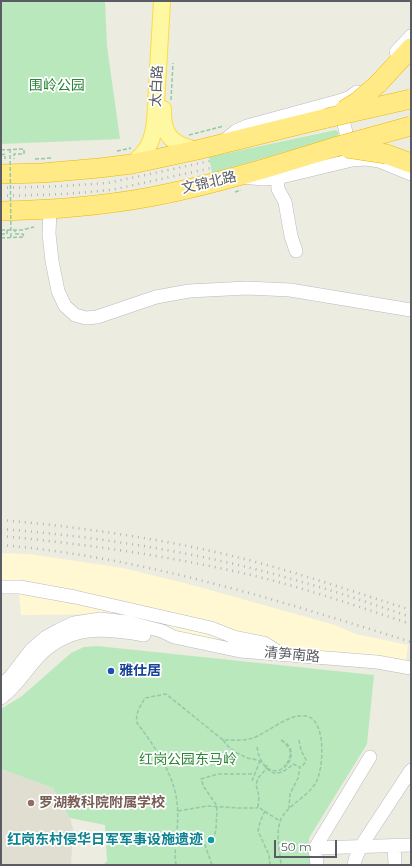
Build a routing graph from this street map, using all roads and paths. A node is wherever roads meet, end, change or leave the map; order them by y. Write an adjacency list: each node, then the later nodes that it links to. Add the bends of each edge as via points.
1 (162, 1): 18 (main road, 太白路, via 154,134 144,153)
2 (170, 1): 12 (main road, 太白路, via 163,122 174,142 185,148)
3 (411, 36): 7 (street, via 357,92)
4 (411, 48): 9 (highway, bridge, via 365,96 351,107)
5 (173, 63): 8 (path)
6 (411, 99): 9 (highway, bridge)
7 (339, 101): 11 (street); 22 (street)
8 (170, 105)
9 (327, 118): 11 (highway)
10 (411, 126): 13 (highway, 文锦北路, bridge)
11 (223, 135): 12 (highway); 12 (path)
12 (192, 143): 18 (highway)
13 (336, 147): 23 (highway, bridge, via 386,154); 25 (highway, 文锦北路)
14 (10, 149): 15 (path); 20 (path, via 24,149 24,154 14,154); 35 (path, bridge)
15 (1, 150)
16 (113, 152): 18 (path)
17 (1, 154): 24 (path, via 6,154)
18 (132, 156): 24 (highway, via 99,168 42,173)
19 (56, 157): 21 (path)
20 (14, 159)
21 (35, 159)
22 (352, 160): 25 (street); 26 (street, via 374,160)
23 (411, 163)
24 (3, 166)
25 (277, 172): 27 (highway, 文锦北路, via 241,176 150,197); 36 (street, via 278,189 285,202)
26 (411, 174)
27 (50, 209): 28 (highway, 文锦北路); 37 (street, via 49,234 58,291 65,306 76,315 86,318 97,317 156,296 189,291 247,288 290,290)
28 (1, 211)
29 (34, 227): 32 (path)
30 (1, 230): 31 (path)
31 (7, 230): 32 (path); 33 (path, via 7,234)
32 (15, 230): 35 (path, via 15,234 23,234 24,237)
33 (1, 234)
34 (1, 238): 35 (path)
35 (11, 238)
36 (296, 251)
37 (411, 310)
38 (1, 586): 40 (street, via 75,596 211,628 234,637 264,643)
39 (174, 637): 40 (street, 清笋南路, via 240,651); 42 (street, 清笋南路, via 162,631 127,622 100,619 74,623 52,633 37,644); 43 (street, 清笋南路, via 162,638 97,629 76,633 59,640 43,652 19,682)
40 (283, 655): 41 (street, 清笋南路, via 377,662)
41 (411, 668)
42 (1, 686)
43 (1, 698)
44 (223, 740): 48 (path, via 226,745 242,755); 58 (path, via 252,738 298,715 313,718 321,743 320,773 315,784); 59 (path, via 166,694 145,698 137,712 137,723 169,772)
45 (299, 740): 51 (path, via 306,760)
46 (257, 747): 50 (path, bridge, via 265,766 278,771 286,766 291,757 290,747 287,742 281,740 286,743 290,752 288,762)
47 (370, 757): 65 (street)
48 (260, 761): 52 (path); 54 (path)
49 (267, 765): 52 (path)
50 (284, 765)
51 (300, 767): 52 (path, via 293,764 281,772); 58 (path, via 290,794)
52 (266, 769): 57 (path, via 258,778 256,785)
53 (411, 770): 63 (street)
54 (254, 774): 55 (path); 56 (path, via 218,774 201,779)
55 (252, 781)
56 (217, 806): 57 (path, via 250,809); 59 (path); 67 (path, via 214,837 205,845)
57 (258, 807): 60 (path)
58 (288, 810): 61 (path)
59 (178, 811): 66 (path)
60 (266, 812): 61 (path); 68 (path, via 258,831 269,855)
61 (280, 821): 69 (path)
62 (411, 845): 64 (street)
63 (361, 846): 64 (street); 65 (street); 71 (street)
64 (394, 846): 72 (street)
65 (315, 848): 70 (street)
66 (176, 865)
67 (212, 865)
68 (270, 865)
69 (281, 865)
70 (317, 865)
71 (354, 865)
72 (395, 865)

